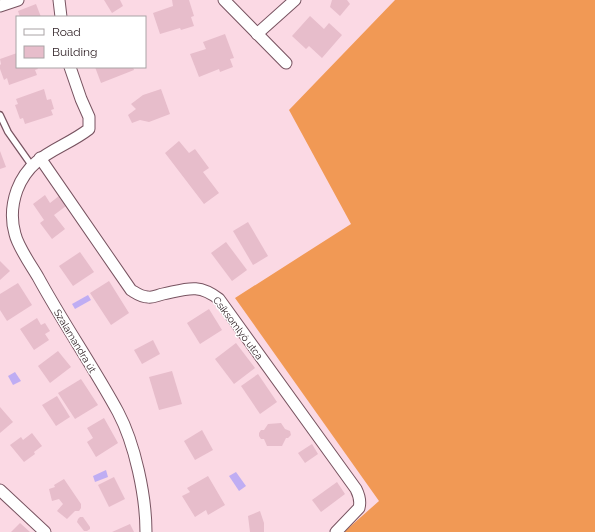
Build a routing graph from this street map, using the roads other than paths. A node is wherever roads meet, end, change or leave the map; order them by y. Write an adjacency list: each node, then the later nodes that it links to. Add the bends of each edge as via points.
1 (18, 0): 5 (street)
2 (59, 0): 6 (street)
3 (224, 0): 7 (street)
4 (295, 0): 7 (street)
5 (0, 6)
6 (61, 16)
7 (257, 34): 8 (street)
8 (286, 63)
9 (70, 68): 11 (street, via 89,116 89,129)
10 (0, 115): 11 (lane, via 8,132)
11 (36, 162): 14 (street, Szalamandra út, via 17,189 12,220 15,236 118,413 130,440 140,478); 15 (street, Csíksomlyó utca, via 131,290 148,298 196,289 219,299 356,489 360,505)
12 (0, 490): 13 (street)
13 (45, 532)
14 (146, 532)
15 (336, 532)

